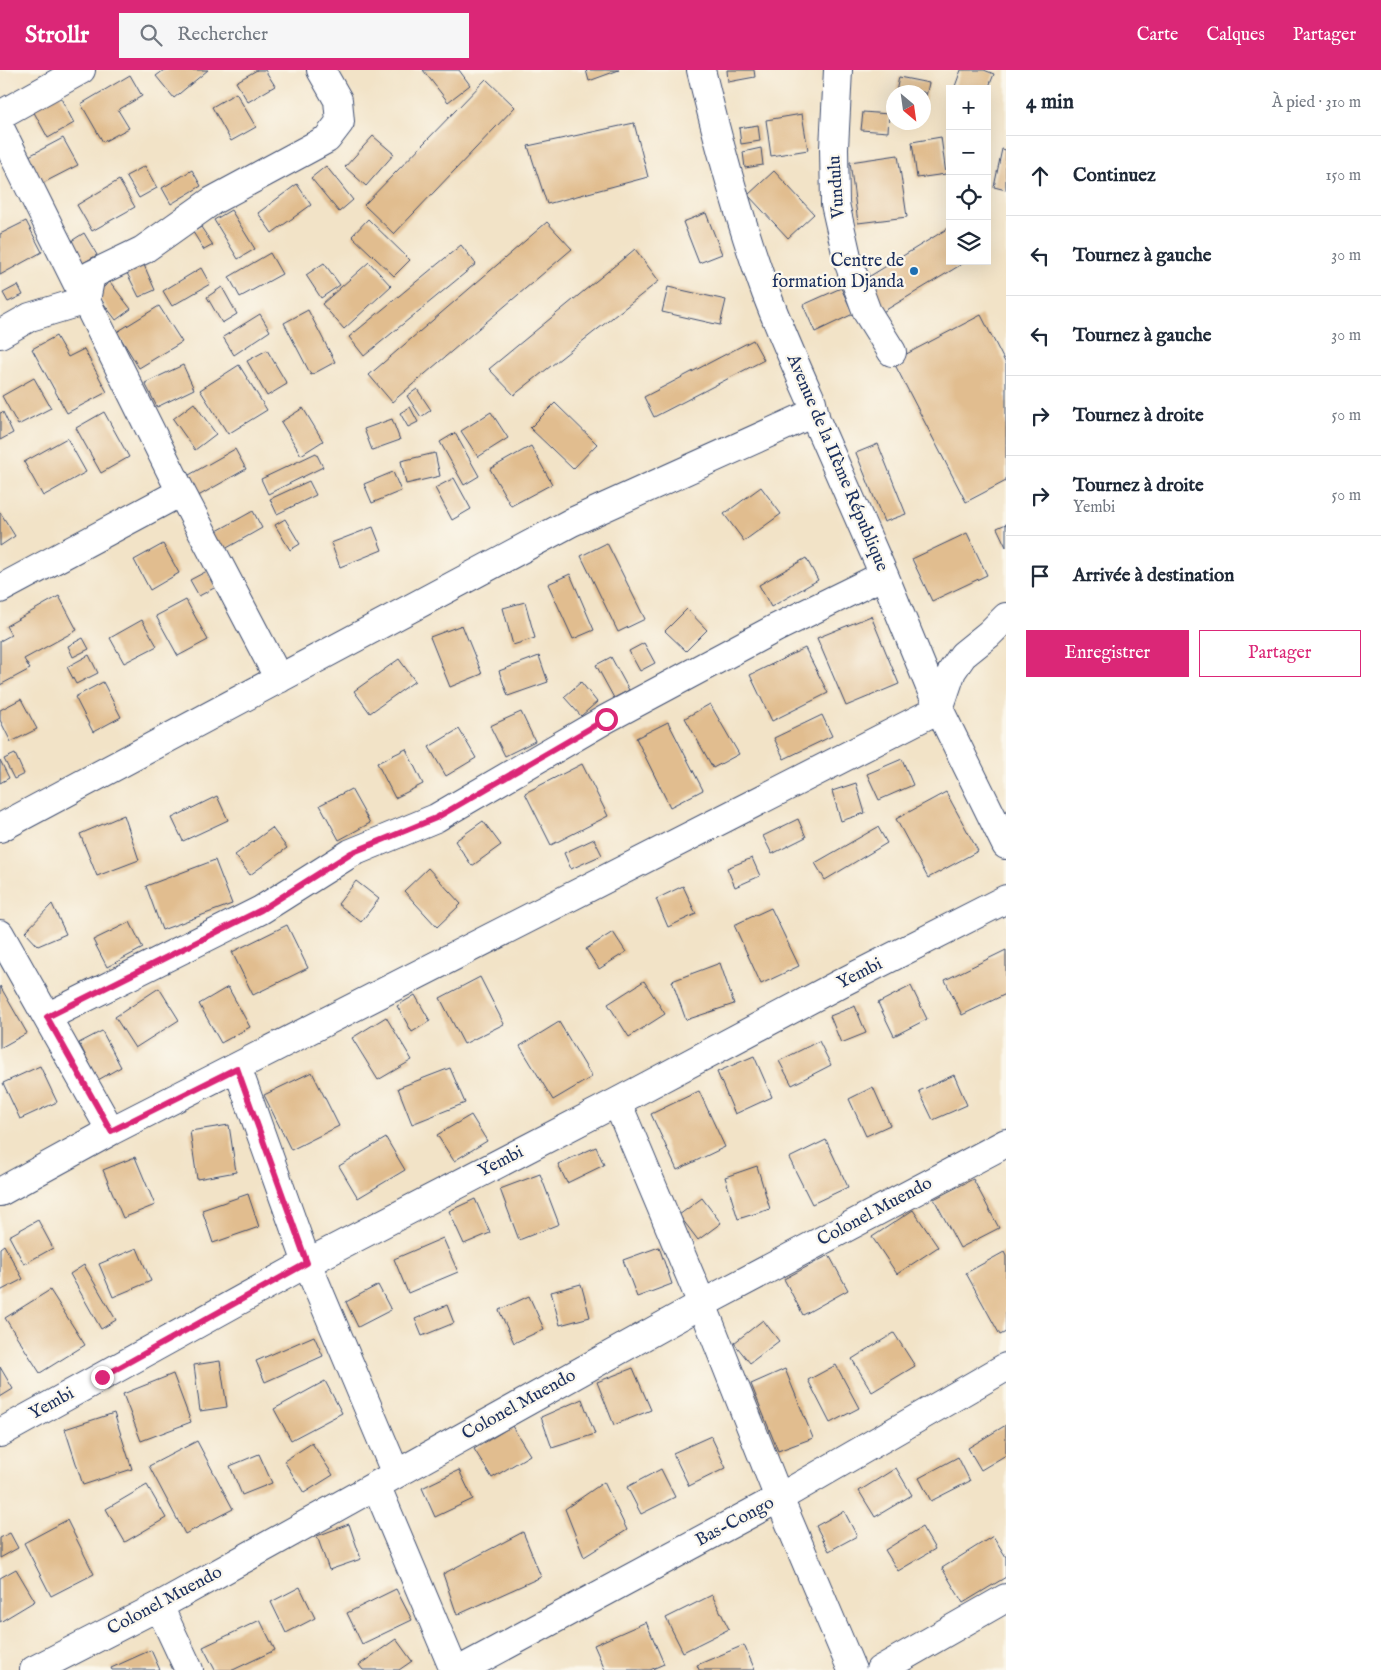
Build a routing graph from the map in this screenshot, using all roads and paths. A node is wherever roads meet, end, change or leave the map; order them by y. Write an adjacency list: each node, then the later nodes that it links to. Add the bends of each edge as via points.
1 (81, 70): 5 (street)
2 (321, 70): 7 (street, via 338,100 340,122 327,139 212,201 143,250 91,275)
3 (700, 70): 10 (street, Avenue de la IIème République, via 721,154 766,294)
4 (838, 70): 9 (street, Vundulu, via 835,204 848,261 867,312)
5 (0, 115)
6 (0, 128): 7 (street)
7 (86, 300): 8 (street, via 30,317); 11 (street)
8 (0, 334)
9 (892, 352)
10 (812, 402): 12 (street, Avenue de la IIème République, via 816,420); 15 (street, via 811,414 572,522)
11 (181, 492): 13 (street); 15 (street)
12 (884, 575): 16 (street, Avenue de la IIème République); 21 (street, via 776,628 606,719 436,818 351,853 261,910)
13 (0, 589)
14 (1006, 617): 16 (street, via 963,655 952,671)
15 (280, 679): 17 (street)
16 (939, 708): 18 (street, Avenue de la IIème République); 22 (street)
17 (0, 828)
18 (1006, 844)
19 (1006, 899): 23 (street, Yembi)
20 (3, 947): 21 (street)
21 (47, 1017): 24 (street)
22 (237, 1068): 24 (street); 27 (street)
23 (617, 1102): 27 (street, Yembi); 28 (street)
24 (111, 1131): 26 (street)
25 (1006, 1143): 28 (street, Colonel Muendo)
26 (0, 1192)
27 (307, 1263): 30 (street, Yembi); 31 (street)
28 (702, 1304): 31 (street, Colonel Muendo); 32 (street)
29 (1006, 1367): 32 (street, Bas-Congo)
30 (0, 1433)
31 (386, 1479): 34 (street, Colonel Muendo); 37 (street)
32 (779, 1498): 38 (street, Bas-Congo); 39 (street)
33 (1006, 1598): 40 (street)
34 (159, 1606): 35 (street, Colonel Muendo); 36 (street)
35 (34, 1670)
36 (189, 1670)
37 (454, 1670)
38 (460, 1670)
39 (852, 1670)
40 (880, 1670)

